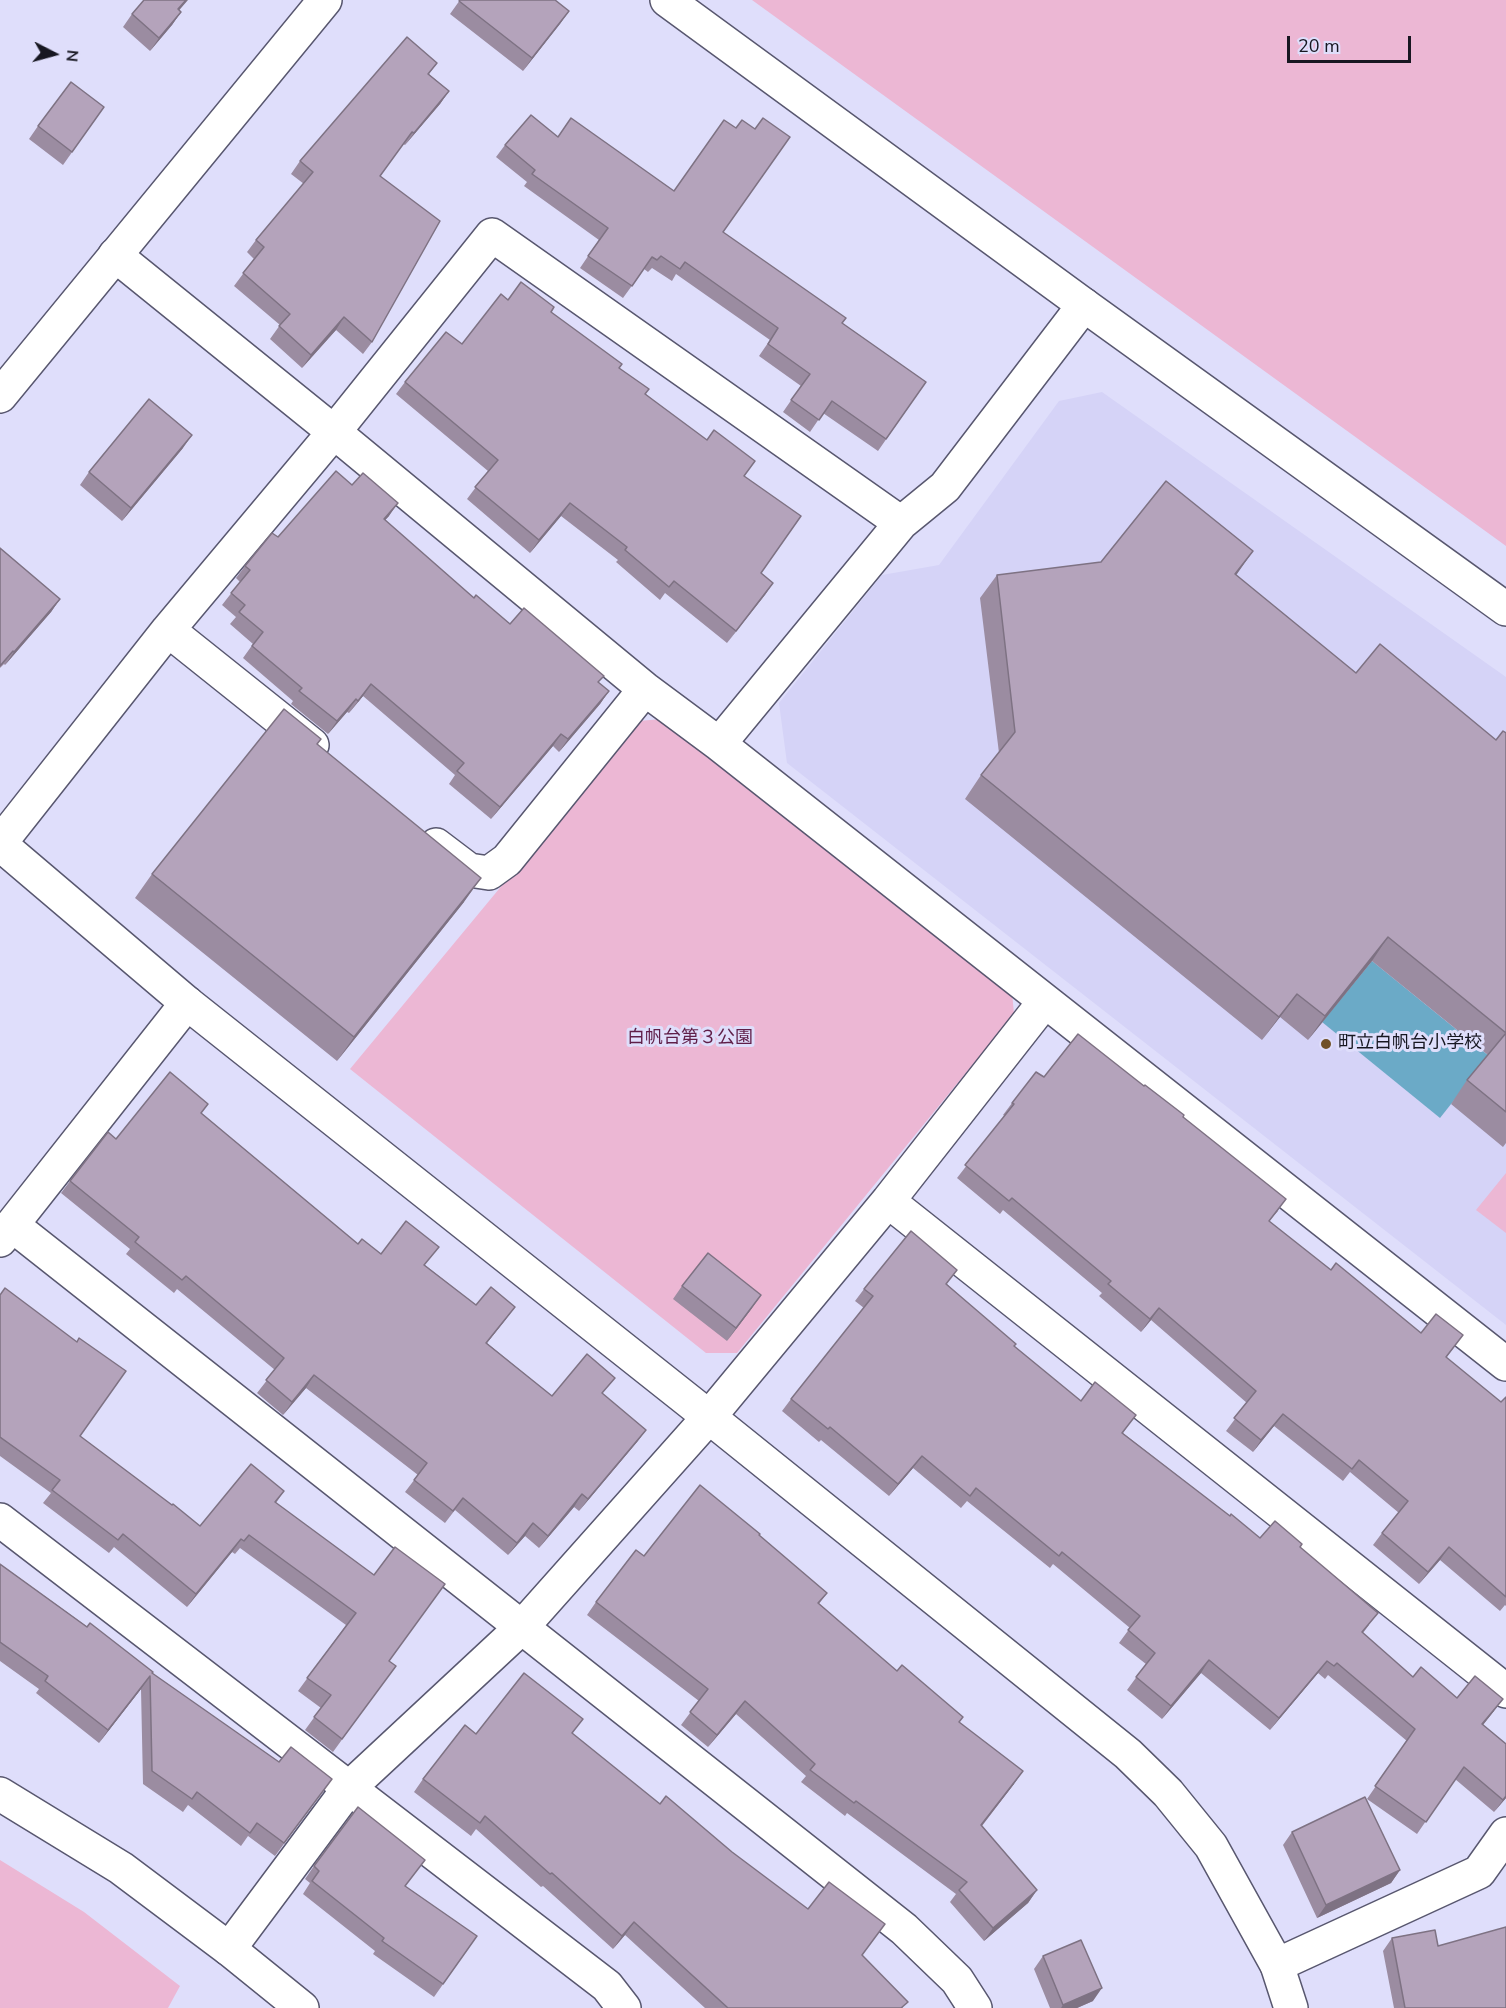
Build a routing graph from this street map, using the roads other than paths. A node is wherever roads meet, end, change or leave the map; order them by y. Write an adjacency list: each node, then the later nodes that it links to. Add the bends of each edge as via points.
1 (325, 0): 3 (street)
2 (667, 0): 4 (street)
3 (115, 255): 5 (street); 6 (street)
4 (1084, 305): 7 (street, via 945,487); 8 (street)
5 (0, 396)
6 (334, 432): 7 (street, via 492,234); 9 (street); 10 (street)
7 (901, 524): 11 (street)
8 (1506, 609)
9 (168, 630): 12 (street); 14 (street)
10 (645, 689): 11 (street); 13 (street, via 507,860 489,873 469,870)
11 (719, 744): 15 (street)
12 (332, 761)
13 (414, 827)
14 (0, 843): 16 (street)
15 (1045, 1001): 17 (street); 19 (street)
16 (187, 1003): 18 (street); 20 (street)
17 (888, 1201): 20 (street); 23 (street)
18 (6, 1232): 22 (street)
19 (1506, 1364)
20 (709, 1417): 22 (street); 28 (street, via 1144,1770 1211,1846)
21 (0, 1520): 24 (street)
22 (522, 1627): 24 (street); 31 (street, via 904,1929 957,1980)
23 (1506, 1691)
24 (349, 1788): 27 (street); 30 (street, via 608,1986)
25 (0, 1794): 27 (street, via 121,1868)
26 (1506, 1833): 28 (street, via 1479,1872)
27 (229, 1949): 29 (street)
28 (1277, 1965): 32 (street)
29 (302, 2008)
30 (624, 2008)
31 (975, 2008)
32 (1291, 2008)

